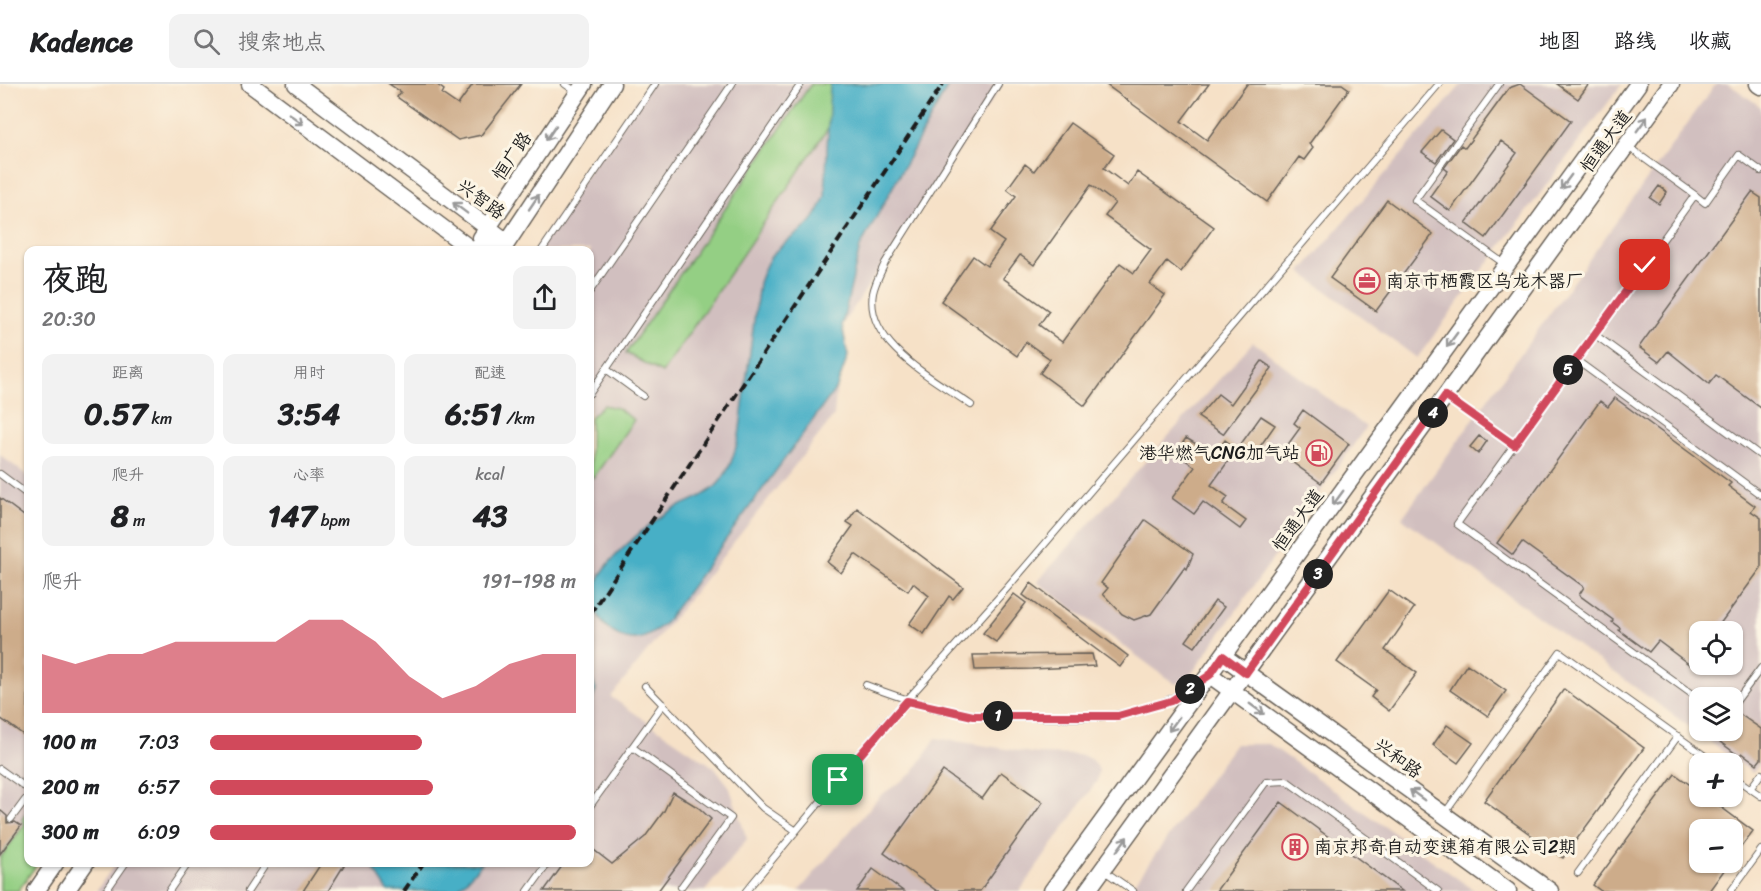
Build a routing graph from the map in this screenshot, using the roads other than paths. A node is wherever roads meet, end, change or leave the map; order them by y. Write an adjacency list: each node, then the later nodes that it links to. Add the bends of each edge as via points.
1 (250, 84): 17 (main road, one-way to 17)
2 (296, 84): 16 (main road, 兴智路, one-way to 2)
3 (612, 84): 19 (main road, one-way to 3)
4 (655, 84): 20 (lane)
5 (732, 84): 22 (lane)
6 (801, 84): 25 (lane)
7 (998, 84): 29 (lane, via 885,263 873,294 876,323 890,346)
8 (1439, 84): 44 (lane)
9 (1499, 84): 21 (lane, via 1415,200)
10 (1638, 84): 21 (main road, 恒通大道, one-way to 21)
11 (1671, 84): 13 (main road, 恒通大道, one-way to 11)
12 (576, 87): 16 (main road, 恒广路, one-way to 16)
13 (1626, 146): 15 (lane); 28 (main road, 恒通大道)
14 (1761, 171): 15 (lane, via 1739,155 1705,202)
15 (1695, 195): 23 (lane)
16 (487, 228): 18 (main road, 恒广路); 19 (main road, 兴智路)
17 (467, 246)
18 (475, 246)
19 (504, 246)
20 (545, 246)
21 (1506, 266): 35 (main road, 恒通大道, one-way to 35)
22 (594, 285)
23 (1594, 334): 24 (lane); 31 (lane)
24 (1576, 360): 30 (lane); 34 (lane)
25 (606, 369): 26 (lane); 27 (lane)
26 (594, 387)
27 (643, 396)
28 (1445, 396): 30 (lane); 37 (main road, 恒通大道)
29 (970, 405)
30 (1514, 445): 42 (lane, via 1456,524)
31 (1761, 456)
32 (0, 474): 33 (lane)
33 (24, 492)
34 (1761, 495)
35 (1223, 656): 37 (main road, 兴和路); 38 (main road, 恒通大道)
36 (1761, 668): 43 (lane)
37 (1246, 673): 41 (main road, 恒通大道); 57 (main road, 兴和路, one-way to 37)
38 (1210, 675): 41 (main road); 44 (lane, via 1171,701 1118,716 973,716); 77 (main road, 恒通大道, one-way to 77)
39 (866, 685): 44 (lane)
40 (645, 686): 45 (lane)
41 (1233, 692): 67 (main road, 恒通大道, one-way to 41); 82 (main road, one-way to 82)
42 (1689, 692)
43 (1743, 692)
44 (907, 701): 59 (lane)
45 (663, 704): 47 (lane); 59 (lane, via 763,808)
46 (1678, 736): 48 (lane); 57 (lane, via 1560,652); 68 (lane)
47 (632, 747): 55 (lane); 69 (lane, via 731,818)
48 (1701, 753)
49 (0, 768): 52 (lane)
50 (1761, 774): 53 (lane)
51 (1743, 784): 53 (lane)
52 (24, 786)
53 (1750, 789): 54 (lane)
54 (1761, 796)
55 (594, 800)
56 (24, 801): 58 (lane)
57 (1444, 815): 83 (main road, 兴和路)
58 (11, 819)
59 (795, 830): 76 (lane)
60 (1761, 850): 84 (lane)
61 (53, 867): 70 (main road)
62 (83, 867): 71 (main road)
63 (123, 867): 72 (lane)
64 (186, 867): 73 (lane)
65 (264, 867): 74 (lane)
66 (545, 867): 75 (lane)
67 (1103, 870): 78 (main road, 恒通大道); 79 (lane)
68 (1578, 873)
69 (681, 887)
70 (36, 891)
71 (66, 891)
72 (106, 891)
73 (169, 891)
74 (248, 891)
75 (528, 891)
76 (746, 891)
77 (1052, 891)
78 (1087, 891)
79 (1133, 891)
80 (1186, 891): 81 (lane, via 1266,782 1287,781)
81 (1438, 891)
82 (1508, 891)
83 (1550, 891)
84 (1731, 891)

